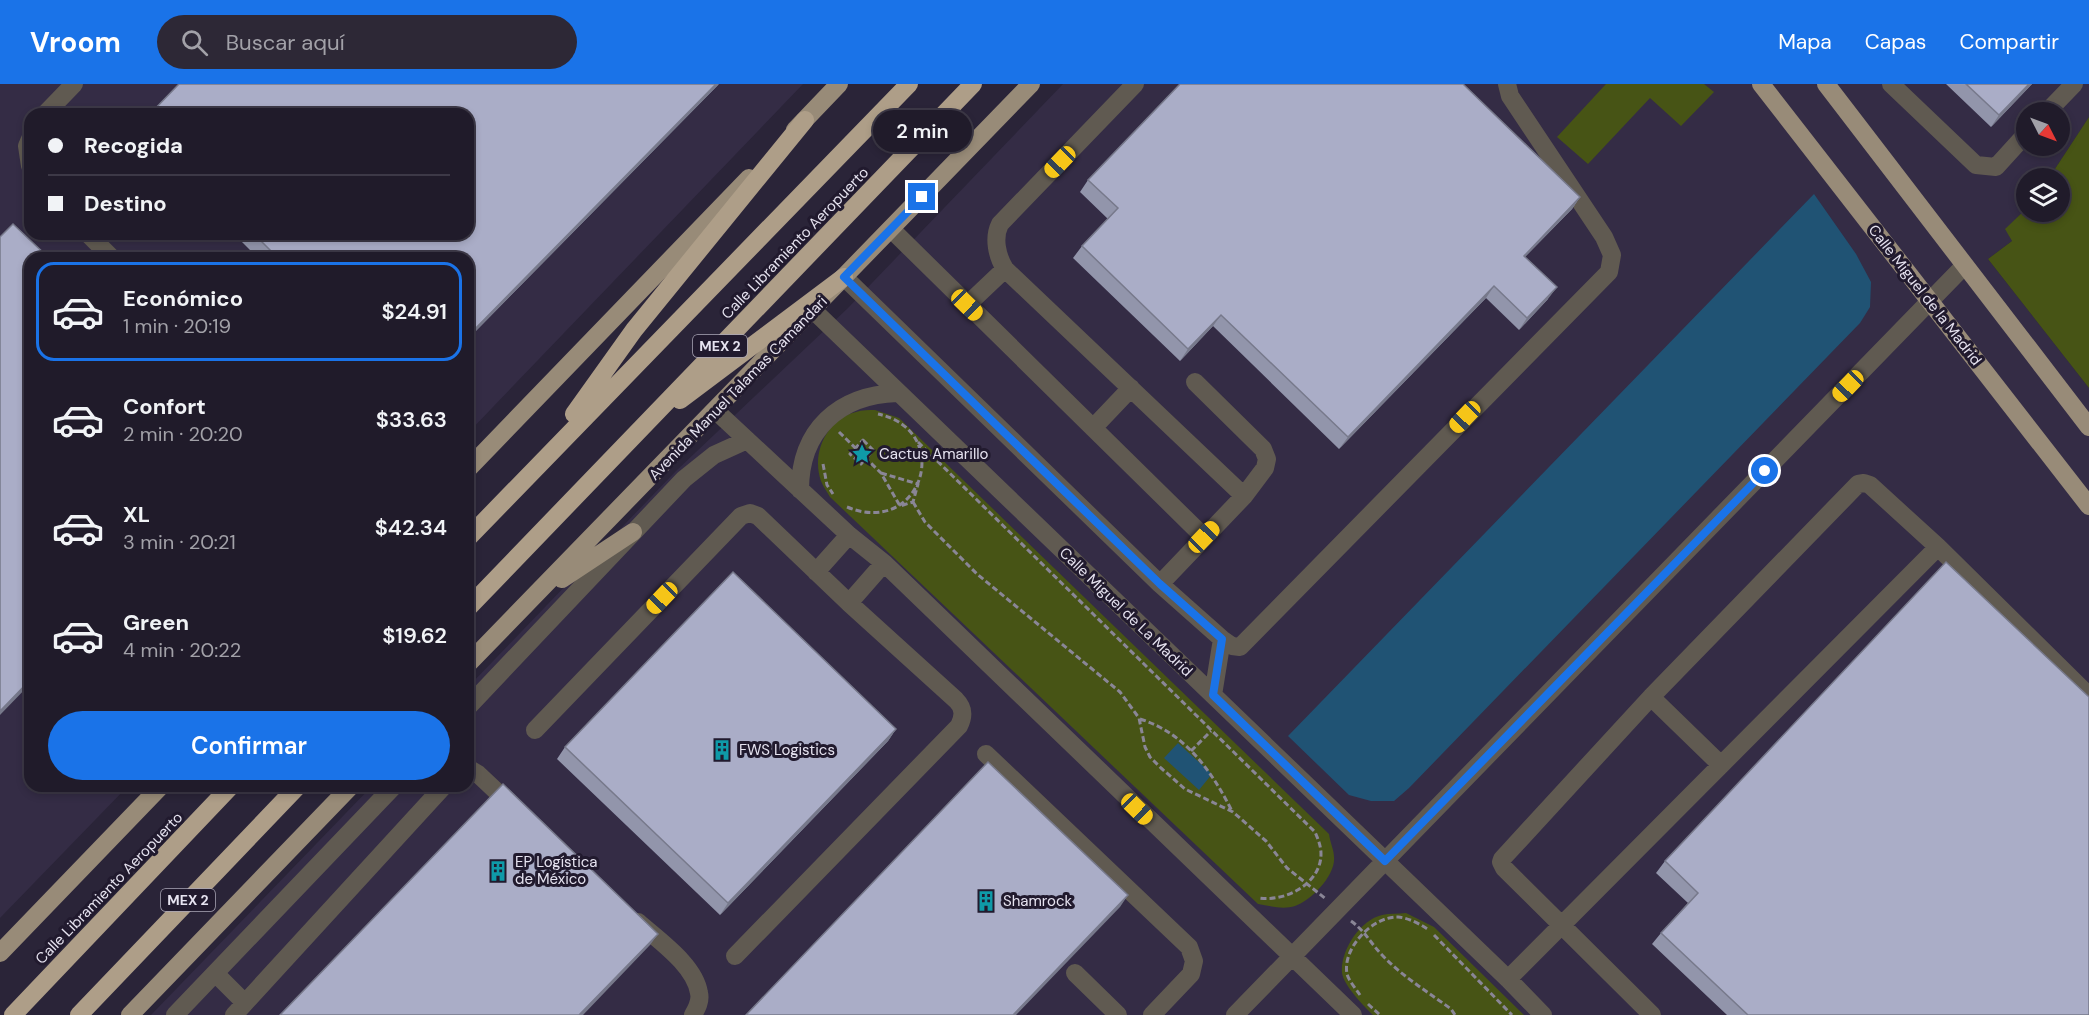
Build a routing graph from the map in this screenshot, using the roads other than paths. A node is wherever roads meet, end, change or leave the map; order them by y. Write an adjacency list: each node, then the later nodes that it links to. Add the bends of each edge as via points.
1 (74, 84): 13 (street)
2 (839, 84): 14 (main road)
3 (909, 84): 33 (highway, Calle Libramiento Aeropuerto / MEX 2)
4 (973, 84): 31 (highway, Calle Libramiento Aeropuerto / MEX 2)
5 (1031, 84): 16 (main road, Avenida Manuel Talamas Camandari)
6 (1135, 84): 20 (street, via 1000,224 997,247)
7 (1507, 84): 49 (street, via 1510,96 1604,237 1611,255 1609,272 1243,646 1236,648)
8 (1761, 84): 22 (main road, Calle Miguel de la Madrid)
9 (1826, 84): 19 (main road)
10 (1891, 84): 15 (street, via 1976,165 1995,167)
11 (2074, 84): 12 (street)
12 (2057, 102)
13 (51, 108)
14 (805, 120): 33 (highway, via 634,330); 34 (main road)
15 (2016, 145)
16 (891, 229): 21 (main road, Avenida Manuel Talamas Camandari); 23 (street)
17 (94, 240): 18 (street)
18 (106, 252)
19 (1964, 266): 22 (street); 29 (main road)
20 (1005, 269): 23 (street); 26 (street)
21 (844, 277): 24 (main road, Avenida Manuel Talamas Camandari); 31 (highway); 45 (street)
22 (1930, 301): 37 (main road, Calle Miguel de la Madrid); 66 (street)
23 (967, 305): 30 (street)
24 (813, 310): 27 (street, Calle Miguel de La Madrid); 28 (main road, Avenida Manuel Talamas Camandari)
25 (1195, 382): 36 (street, via 1263,449 1268,459)
26 (1131, 388): 30 (street); 36 (street)
27 (897, 393): 35 (street, via 859,399 841,407 826,421 805,452); 51 (street, Calle Miguel de La Madrid)
28 (716, 411): 32 (street); 48 (main road, Avenida Manuel Talamas Camandari)
29 (2089, 427)
30 (1093, 428): 41 (street)
31 (635, 434): 46 (highway, Calle Libramiento Aeropuerto / MEX 2)
32 (747, 440): 35 (street); 39 (street, via 714,455 684,479)
33 (540, 462): 38 (highway, Calle Libramiento Aeropuerto / MEX 2)
34 (474, 463)
35 (800, 490): 40 (street)
36 (1244, 496): 41 (street)
37 (2089, 506)
38 (474, 532)
39 (633, 532): 48 (main road); 54 (street)
40 (849, 535): 43 (street); 44 (street)
41 (1204, 537): 45 (street)
42 (1938, 547): 52 (street); 53 (street, via 1870,485 1858,484); 57 (street)
43 (884, 563): 47 (street); 71 (street)
44 (816, 572): 47 (street); 55 (street, via 758,516 741,516)
45 (1160, 584): 49 (street)
46 (474, 602)
47 (849, 603): 70 (street, via 961,705 962,720)
48 (519, 611): 50 (main road, Avenida Manuel Talamas Camandari)
49 (1222, 639): 51 (street)
50 (474, 658)
51 (1213, 695): 66 (street, Calle Miguel de La Madrid)
52 (2089, 696)
53 (1651, 698): 57 (street); 68 (street, via 1501,861)
54 (474, 701)
55 (535, 730)
56 (986, 754): 82 (street, via 1189,947 1194,961 1191,974)
57 (1721, 765): 68 (street)
58 (474, 772): 65 (street)
59 (155, 792): 69 (main road)
60 (225, 792): 76 (highway, Calle Libramiento Aeropuerto / MEX 2)
61 (292, 792): 77 (highway, MEX 2)
62 (345, 792): 78 (main road)
63 (388, 792): 73 (street)
64 (438, 792): 75 (street)
65 (530, 822)
66 (1385, 861): 71 (street); 74 (street, Calle Miguel de La Madrid)
67 (626, 911): 80 (street, via 687,967 699,993)
68 (1561, 925): 74 (street); 86 (street)
69 (0, 953)
70 (735, 956)
71 (1291, 957): 83 (street); 84 (street)
72 (1075, 973): 81 (street)
73 (215, 974): 75 (street); 79 (street)
74 (1508, 979): 85 (street, Calle Miguel de La Madrid)
75 (239, 1009)
76 (13, 1015)
77 (79, 1015)
78 (130, 1015)
79 (175, 1015)
80 (693, 1015)
81 (1118, 1015)
82 (1152, 1015)
83 (1235, 1015)
84 (1353, 1015)
85 (1543, 1015)
86 (1652, 1015)

